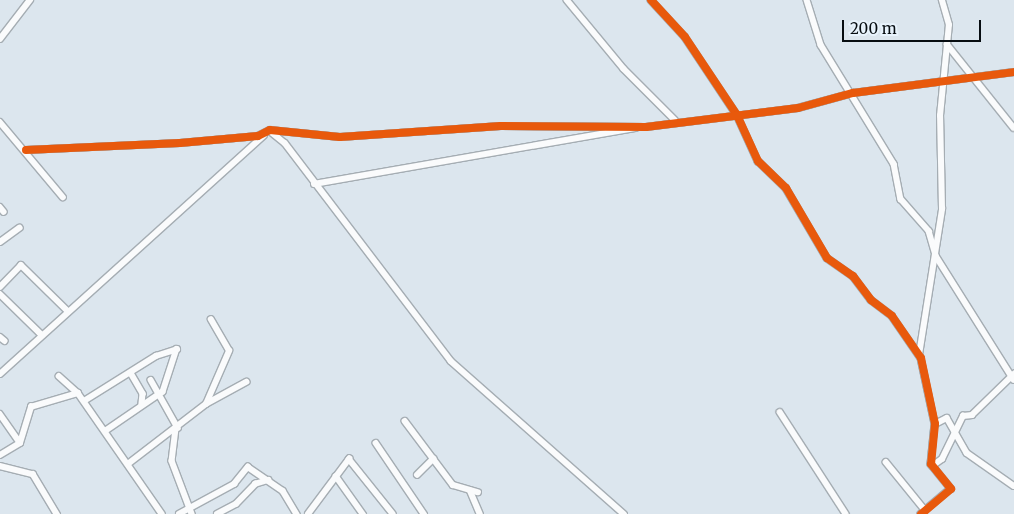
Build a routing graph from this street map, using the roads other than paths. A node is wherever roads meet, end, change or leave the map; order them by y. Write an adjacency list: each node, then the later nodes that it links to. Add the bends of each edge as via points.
1 (30, 0): 6 (street)
2 (567, 0): 13 (street, via 624,69)
3 (651, 0): 12 (street, via 680,29)
4 (807, 0): 11 (street, via 821,44)
5 (942, 0): 7 (street, via 949,25)
6 (0, 39)
7 (946, 44): 9 (street); 10 (street)
8 (1014, 72): 9 (street)
9 (976, 79): 10 (street); 16 (street)
10 (942, 84): 11 (street); 23 (street, via 942,209)
11 (853, 93): 12 (street, via 798,108); 23 (street, via 894,164 902,199 929,231)
12 (737, 115): 13 (street); 29 (street, via 758,161 786,188 827,258 892,316)
13 (675, 120): 15 (street)
14 (0, 122): 18 (street)
15 (643, 126): 17 (street, via 501,126 340,137); 19 (street)
16 (1014, 128)
17 (270, 130): 18 (street, via 258,136 180,143); 19 (street, via 285,143); 26 (street)
18 (26, 150): 20 (street)
19 (314, 184): 75 (street, via 451,360)
20 (63, 197)
21 (19, 228): 22 (street)
22 (0, 242)
23 (936, 256): 29 (street); 33 (street)
24 (0, 287): 26 (street, via 21,265)
25 (0, 294): 28 (street)
26 (67, 310): 28 (street)
27 (211, 320): 40 (street, via 229,351)
28 (42, 335): 31 (street)
29 (919, 355): 44 (street)
30 (131, 372): 37 (street, via 177,349 168,384); 38 (street); 39 (street, via 143,394)
31 (0, 374)
32 (58, 376): 36 (street)
33 (1013, 376): 47 (street, via 972,415 963,416)
34 (151, 380): 37 (street)
35 (246, 382): 40 (street)
36 (78, 393): 38 (street); 48 (street, via 32,407)
37 (160, 395): 39 (street); 45 (street)
38 (84, 401): 46 (street)
39 (142, 404): 46 (street)
40 (206, 404): 45 (street)
41 (780, 412): 76 (street)
42 (0, 414): 48 (street)
43 (405, 421): 51 (street)
44 (935, 424): 47 (street, via 947,418); 55 (street)
45 (177, 429): 53 (street, via 137,453); 62 (street, via 172,461)
46 (106, 431): 53 (street)
47 (957, 434): 55 (street, via 942,459); 59 (street, via 976,462)
48 (20, 443): 50 (street)
49 (376, 443): 73 (street)
50 (1, 452)
51 (434, 459): 56 (street); 60 (street, via 452,485)
52 (886, 462): 63 (street)
53 (128, 464): 65 (street)
54 (0, 466): 64 (street, via 33,474)
55 (932, 466): 63 (street, via 951,490)
56 (417, 475)
57 (336, 476): 70 (street); 71 (street); 72 (street, via 349,458)
58 (268, 480): 62 (street, via 246,467 234,484); 68 (street, via 255,484 242,499); 69 (street, via 291,500)
59 (1013, 484)
60 (470, 490): 61 (street); 74 (street)
61 (478, 492)
62 (189, 506): 66 (street); 67 (street)
63 (923, 512)
64 (56, 514)
65 (162, 514)
66 (179, 514)
67 (192, 514)
68 (217, 514)
69 (297, 514)
70 (308, 514)
71 (363, 514)
72 (393, 514)
73 (424, 514)
74 (480, 514)
75 (624, 514)
76 (846, 514)

